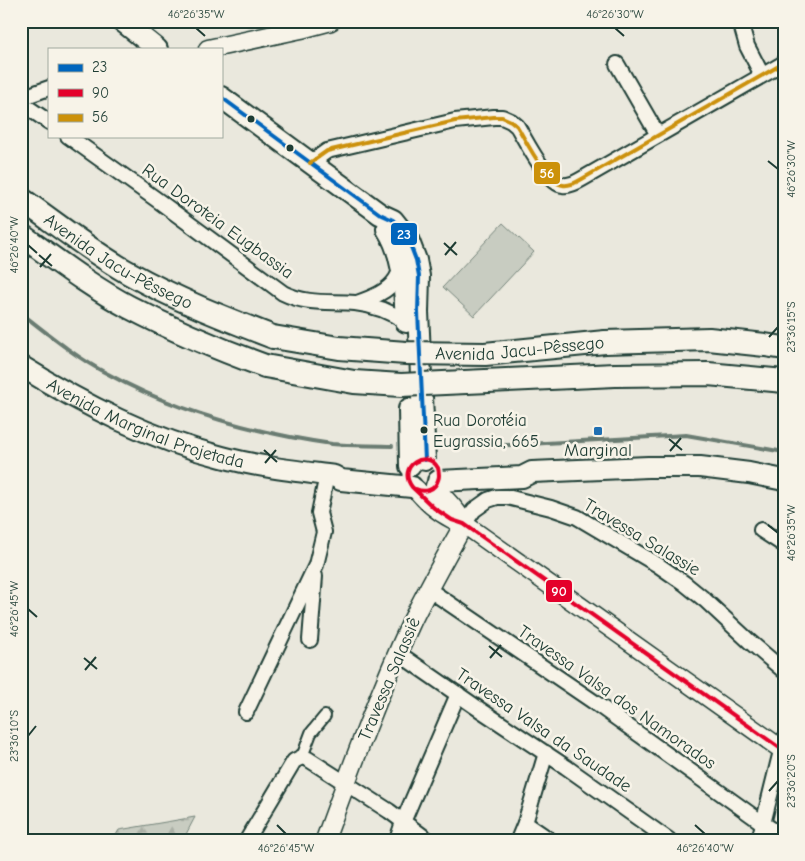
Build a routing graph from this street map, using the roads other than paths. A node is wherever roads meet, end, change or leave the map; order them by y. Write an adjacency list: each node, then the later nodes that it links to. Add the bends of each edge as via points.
1 (122, 21): 4 (main road)
2 (740, 21): 8 (street, via 747,46)
3 (326, 22): 5 (street)
4 (156, 48)
5 (213, 48)
6 (784, 63): 8 (street)
7 (617, 64): 14 (street)
8 (762, 75): 14 (street)
9 (48, 88): 10 (street)
10 (21, 98)
11 (222, 98): 16 (main road)
12 (21, 103): 13 (street)
13 (48, 121)
14 (658, 135): 16 (street, via 582,179 563,186 542,168 517,126 502,116 456,121 327,151)
15 (71, 138): 21 (street, Rua Doroteia Eugbassia, via 283,293 303,301)
16 (310, 163): 18 (main road)
17 (21, 199): 23 (highway, Avenida Jacu-Pêssego, bridge, via 99,254 159,289 273,337 339,348 406,353 485,354 605,342 709,339)
18 (380, 214): 20 (main road, via 394,238); 27 (main road, via 394,220 408,239 416,260)
19 (21, 235): 25 (highway, Avenida Jacu-Pêssego, bridge, via 127,306 187,335 265,366 354,382 401,385 615,375 708,374)
20 (402, 267): 21 (street, Rua Doroteia Eugbassia, via 390,286); 22 (main road)
21 (357, 304): 22 (street, Rua Doroteia Eugbassia, via 388,312)
22 (406, 322): 27 (main road)
23 (784, 348)
24 (21, 366): 26 (main road, Avenida Marginal Projetada, via 109,416 172,442 268,467)
25 (784, 380)
26 (331, 475): 27 (main road, Avenida Marginal Projetada, via 340,480); 32 (street, via 319,513 324,532)
27 (423, 476): 28 (main road, Avenida Marginal Projetada, via 523,468 532,472 700,467); 29 (street, via 434,508)
28 (784, 480)
29 (464, 524): 33 (street, Travessa Salassiê); 36 (street, Travessa Salassie, via 474,510 497,497 577,517 658,564 684,583); 40 (street)
30 (761, 530): 31 (street)
31 (784, 545)
32 (316, 565): 34 (street); 38 (street)
33 (428, 589): 35 (street, Travessa Salassiê); 46 (street, Travessa Valsa dos Namorados, via 594,702)
34 (310, 640)
35 (398, 653): 37 (street, Travessa Valsa da Saudade); 43 (street, Travessa Salassiê)
36 (784, 671)
37 (458, 694): 41 (street, Travessa Valsa da Saudade); 44 (street)
38 (246, 712)
39 (325, 716): 42 (street, via 311,733)
40 (783, 747): 46 (street)
41 (546, 753): 45 (street); 54 (street, Travessa Valsa da Saudade)
42 (302, 757): 43 (street); 48 (street, via 289,768)
43 (346, 783): 44 (street); 49 (street, Travessa Salassiê)
44 (403, 822): 50 (street); 51 (street)
45 (525, 823): 52 (street); 53 (street)
46 (764, 824): 47 (street, Travessa Valsa dos Namorados); 55 (street)
47 (784, 837)
48 (247, 840)
49 (325, 840)
50 (397, 840)
51 (428, 840)
52 (518, 840)
53 (550, 840)
54 (669, 840)
55 (759, 840)

